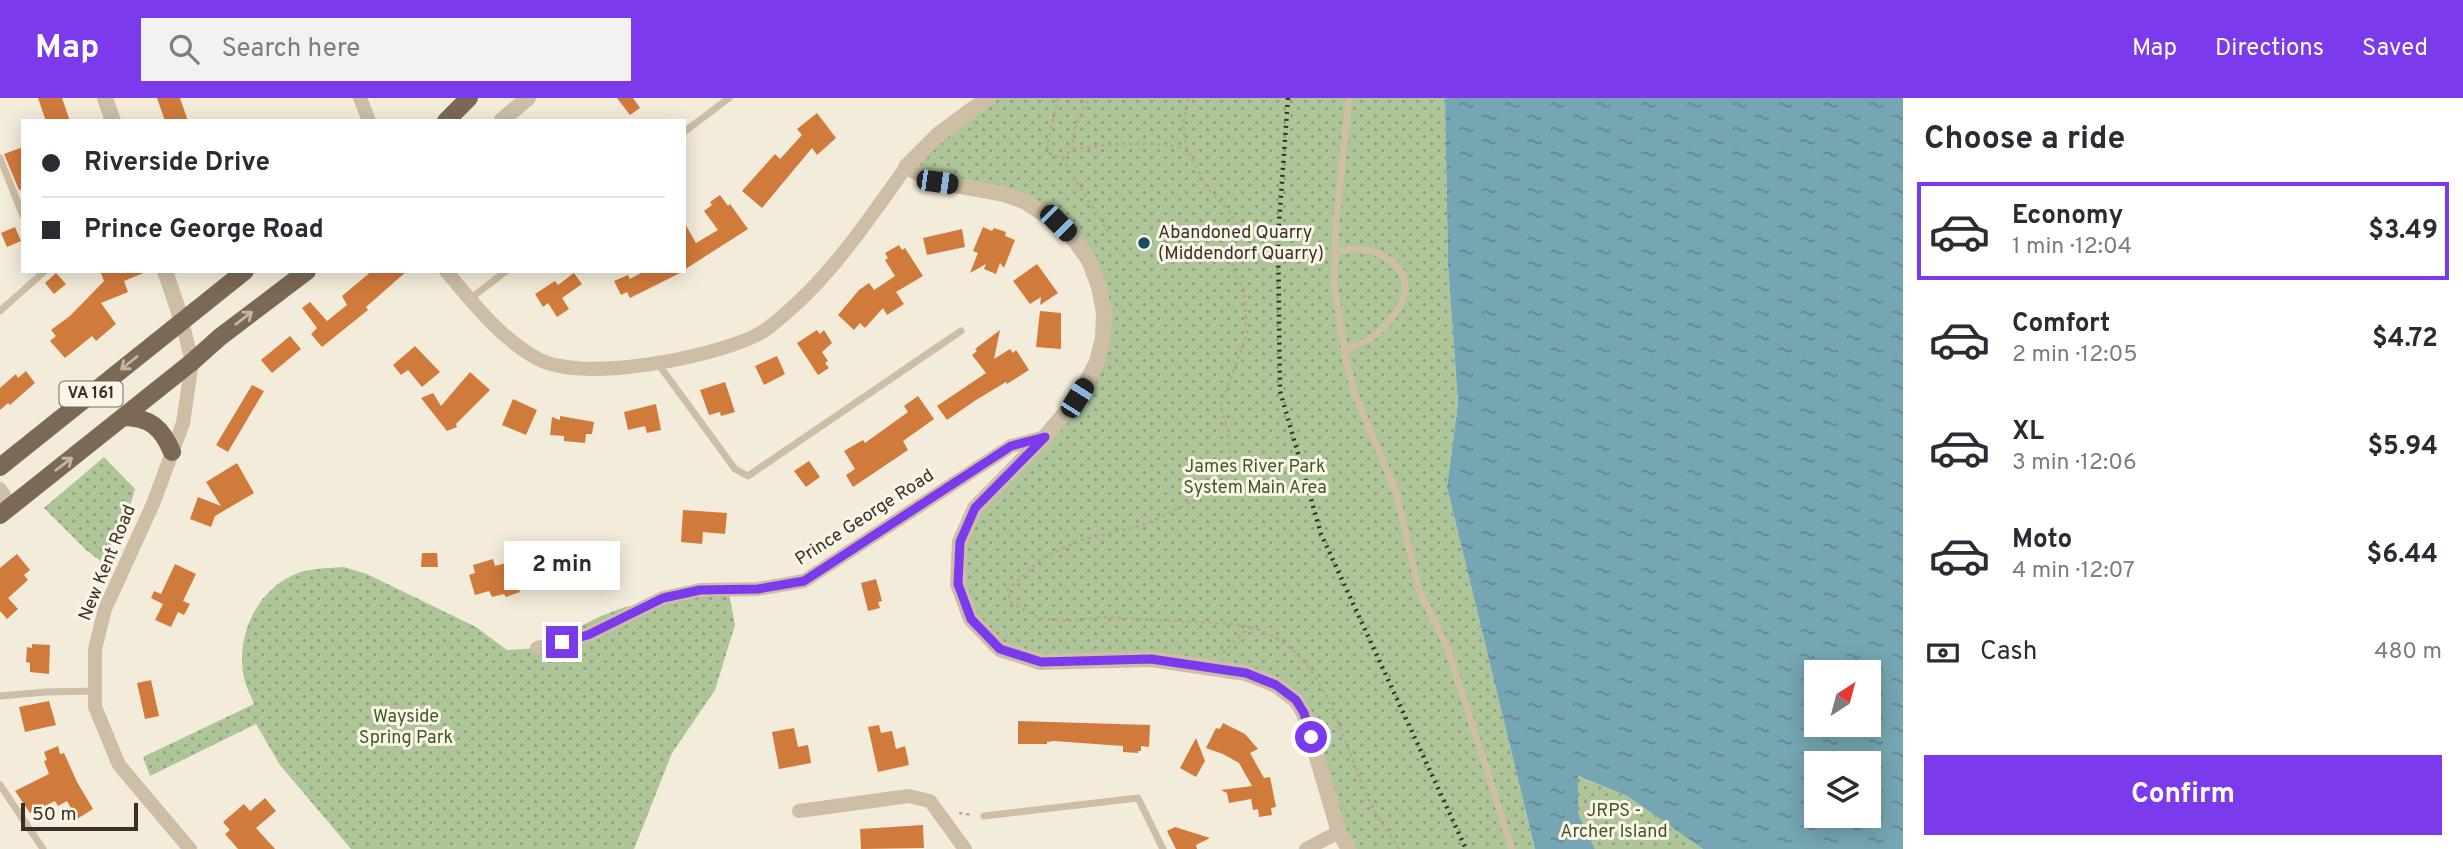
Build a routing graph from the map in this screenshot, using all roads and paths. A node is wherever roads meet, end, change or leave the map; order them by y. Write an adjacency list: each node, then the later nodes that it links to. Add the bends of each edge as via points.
1 (104, 98): 11 (street)
2 (360, 98): 12 (street)
3 (469, 98): 13 (main road)
4 (528, 98): 14 (street)
5 (729, 98): 15 (lane)
6 (988, 98): 20 (street, via 939,134)
7 (1058, 98): 19 (path, via 1047,147 1051,155)
8 (1090, 98): 16 (path, via 1079,114)
9 (1188, 98): 17 (path, via 1183,125)
10 (1349, 98): 23 (lane)
11 (112, 119)
12 (368, 119)
13 (448, 119)
14 (503, 119)
15 (686, 130)
16 (1073, 149): 17 (path, via 1135,142); 19 (path)
17 (1187, 149): 24 (path, via 1207,188 1238,228)
18 (0, 158): 21 (lane)
19 (1062, 158): 22 (path)
20 (906, 167): 38 (street, via 828,272 784,315 757,335); 40 (street, via 937,182 1024,201 1058,223 1089,260 1104,312 1103,338 1090,379)
21 (21, 211)
22 (1109, 233)
23 (1335, 251): 36 (lane, via 1334,285); 36 (lane, via 1366,250 1385,256 1403,271 1408,284 1389,322 1372,338)
24 (1237, 252): 25 (path); 45 (path, via 1232,269 1244,289 1247,334 1220,407 1228,429 1230,458 1196,500 1143,526 1082,540 1042,558 1008,590)
25 (1169, 258)
26 (43, 273): 33 (lane)
27 (166, 273): 34 (street, New Kent Road)
28 (242, 273): 34 (main road, VA 161)
29 (304, 273): 37 (main road, VA 161, one-way to 29)
30 (448, 273): 32 (street)
31 (503, 273): 32 (lane)
32 (470, 299): 38 (street, via 511,340 540,359 575,369)
33 (0, 311)
34 (182, 321): 37 (street, New Kent Road); 42 (main road, VA 161, one-way to 42)
35 (961, 331): 38 (lane, via 748,476 735,469)
36 (1345, 350): 62 (lane, via 1356,397 1396,492 1419,590 1448,649)
37 (192, 362): 39 (main road, VA 161); 41 (street, New Kent Road, via 183,423)
38 (659, 365)
39 (123, 417): 41 (main road, via 139,417 156,427); 44 (main road, VA 161, one-way to 39)
40 (1045, 437): 47 (street, Prince George Road, via 1011,446 804,581 758,589 700,590 663,598 588,635); 48 (street, via 975,508 960,542 958,584 971,619 1000,649 1041,662 1151,659)
41 (172, 452): 49 (street, New Kent Road, via 105,609 95,649)
42 (0, 467)
43 (0, 489): 44 (street)
44 (5, 510)
45 (1011, 603)
46 (1250, 626): 48 (path)
47 (537, 648)
48 (1211, 668): 55 (street, via 1246,673 1276,685 1296,700 1304,713)
49 (95, 691): 50 (lane); 57 (street, New Kent Road, via 95,707 120,765)
50 (0, 696)
51 (0, 785): 56 (lane)
52 (799, 810): 53 (street, via 909,796 930,801)
53 (937, 811): 54 (path); 58 (street)
54 (984, 816): 59 (lane, via 1138,798)
55 (1339, 832): 60 (street); 61 (street)
56 (43, 849)
57 (190, 849)
58 (965, 849)
59 (1163, 849)
60 (1306, 849)
61 (1349, 849)
62 (1512, 849)

